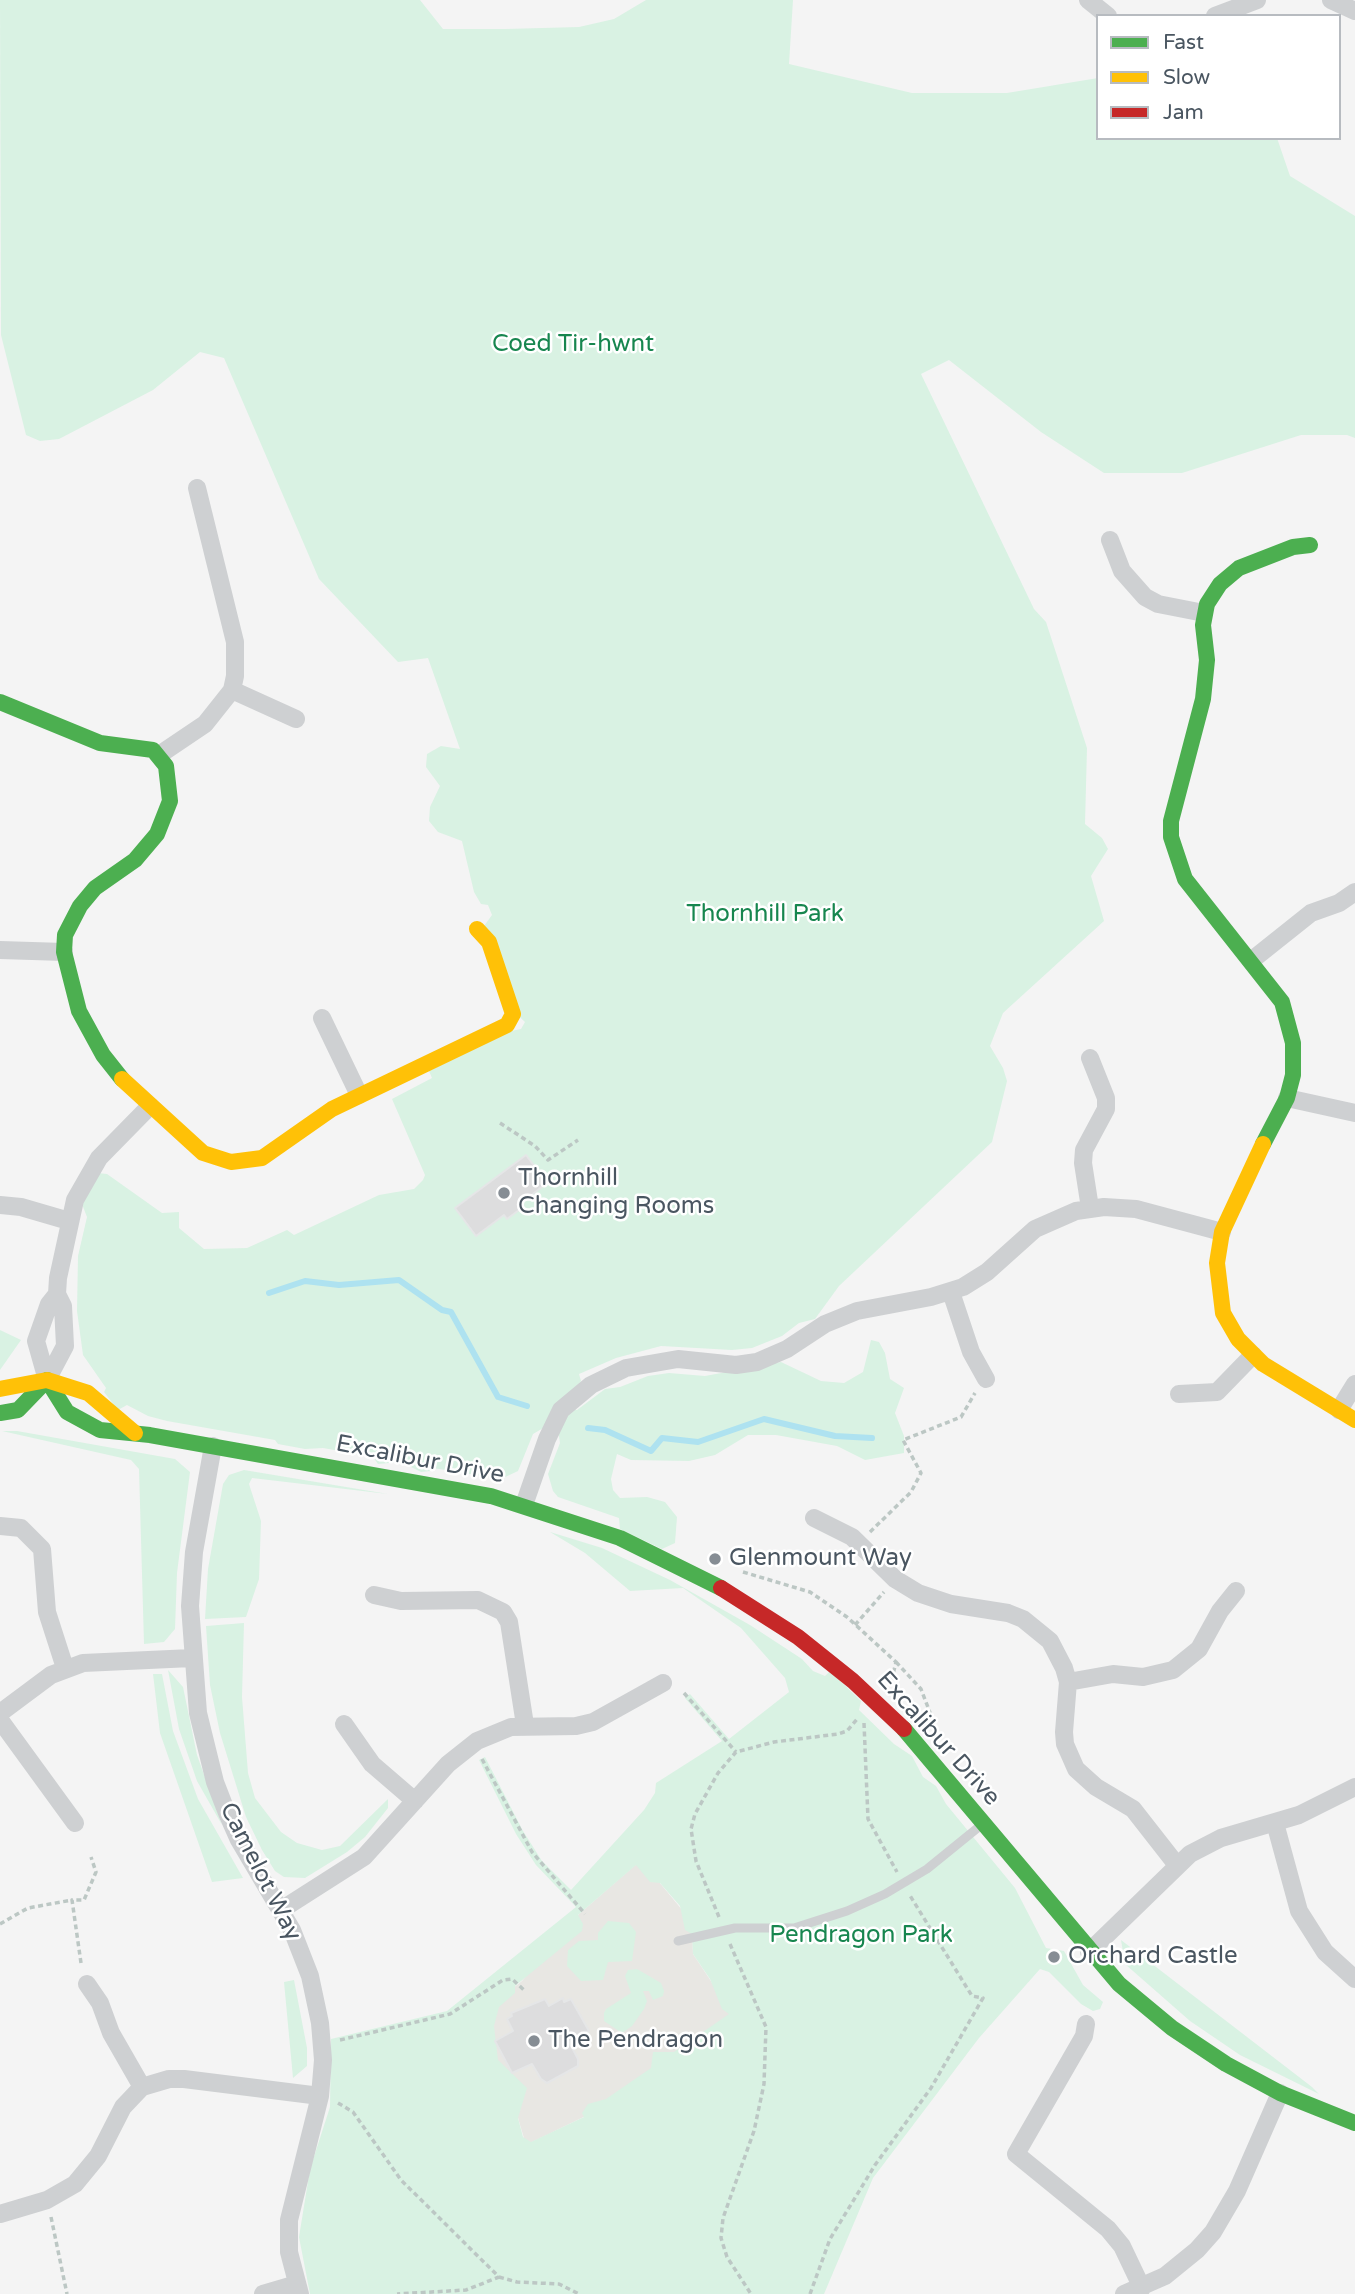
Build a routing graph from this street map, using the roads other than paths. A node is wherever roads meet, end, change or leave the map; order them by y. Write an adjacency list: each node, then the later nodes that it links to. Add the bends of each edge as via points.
1 (1088, 0): 5 (street)
2 (1256, 0): 6 (street)
3 (1331, 0): 4 (street)
4 (1355, 11)
5 (1106, 14)
6 (1220, 14)
7 (197, 488): 11 (street, via 235,642)
8 (1110, 540): 10 (street, via 1122,571 1144,597)
9 (1310, 545): 10 (street, via 1239,568 1211,594)
10 (1204, 613): 19 (street, via 1206,681 1171,821 1171,837 1185,879)
11 (232, 690): 13 (street); 14 (street, via 205,724)
12 (0, 702): 14 (street, via 100,743 144,747)
13 (296, 719)
14 (159, 755): 18 (street, via 168,780 166,819 141,855 79,905 65,935)
15 (1355, 892): 19 (street, via 1311,913)
16 (477, 929): 22 (street, via 489,942 512,1020)
17 (0, 950): 18 (street)
18 (64, 952): 24 (street, via 70,986 92,1038 117,1075)
19 (1252, 960): 23 (street, via 1287,1016 1293,1058)
20 (322, 1018): 22 (street)
21 (1090, 1058): 27 (street, via 1106,1109 1084,1150)
22 (359, 1095): 24 (street, via 314,1119 275,1151 245,1162 203,1153)
23 (1287, 1098): 25 (street); 29 (street)
24 (150, 1106): 28 (street, via 89,1173)
25 (1355, 1113)
26 (0, 1205): 28 (street)
27 (1090, 1208): 29 (street, via 1136,1209); 30 (street, via 1047,1222 987,1272)
28 (69, 1221): 31 (street)
29 (1222, 1232): 32 (street, via 1217,1263 1220,1300 1230,1326)
30 (951, 1292): 33 (street, via 971,1352); 43 (street, via 857,1311 757,1362 661,1360 606,1377 561,1410)
31 (57, 1294): 34 (street, via 63,1306 65,1346); 34 (street, via 36,1341)
32 (1252, 1355): 37 (street, via 1217,1392); 38 (street, via 1286,1381)
33 (986, 1379)
34 (47, 1380): 36 (street); 39 (street, via 18,1410); 41 (street, via 88,1394); 41 (street, Excalibur Drive, via 67,1412 100,1430)
35 (1355, 1384): 38 (street)
36 (0, 1389)
37 (1179, 1395)
38 (1339, 1410): 40 (street)
39 (0, 1413)
40 (1355, 1420)
41 (135, 1433): 42 (street, Excalibur Drive)
42 (213, 1446): 43 (street, Excalibur Drive, via 427,1482); 48 (street, Camelot Way, via 193,1562)
43 (524, 1505): 58 (street, Excalibur Drive, via 620,1538 727,1591 797,1637 875,1700)
44 (814, 1518): 50 (street, via 852,1536 895,1579 932,1599 1023,1619 1049,1641)
45 (0, 1526): 49 (street, via 21,1528 42,1549 47,1612)
46 (1236, 1591): 50 (street, via 1199,1649 1173,1670)
47 (374, 1595): 55 (street, via 401,1601 478,1600 503,1612 509,1622)
48 (192, 1658): 49 (street, via 106,1661); 62 (street, Camelot Way, via 198,1713 215,1782 239,1840)
49 (65, 1668): 52 (street)
50 (1068, 1682): 61 (street, via 1065,1744 1076,1769 1133,1809)
51 (663, 1683): 55 (street, via 593,1722)
52 (0, 1713)
53 (0, 1720): 60 (street)
54 (344, 1724): 57 (street, via 372,1765)
55 (525, 1725): 57 (street, via 477,1741 448,1764)
56 (1355, 1787): 59 (street)
57 (415, 1801): 62 (street, via 364,1857)
58 (984, 1823): 63 (lane, via 903,1884 847,1911 810,1924 735,1928); 64 (street, Excalibur Drive)
59 (1275, 1823): 61 (street, via 1221,1838); 65 (street, via 1299,1911 1325,1952)
60 (75, 1824)
61 (1175, 1864): 64 (street)
62 (281, 1910): 70 (street, Camelot Way, via 301,1952 315,1998)
63 (678, 1941)
64 (1089, 1952): 69 (street, Excalibur Drive, via 1172,2028)
65 (1355, 1979)
66 (87, 1984): 68 (street)
67 (1086, 2024): 73 (street, via 1084,2036 1016,2154 1108,2229 1122,2246)
68 (142, 2087): 70 (street, via 184,2079); 72 (street, via 122,2107 98,2156 75,2184 47,2200)
69 (1280, 2093): 71 (street, Excalibur Drive); 73 (street, via 1237,2191 1213,2232 1183,2263)
70 (325, 2098): 74 (street, Camelot Way, via 289,2220 289,2252)
71 (1355, 2123)
72 (0, 2214)
73 (1142, 2288): 76 (street)
74 (298, 2289): 75 (street)
75 (263, 2294)
76 (1124, 2294)

